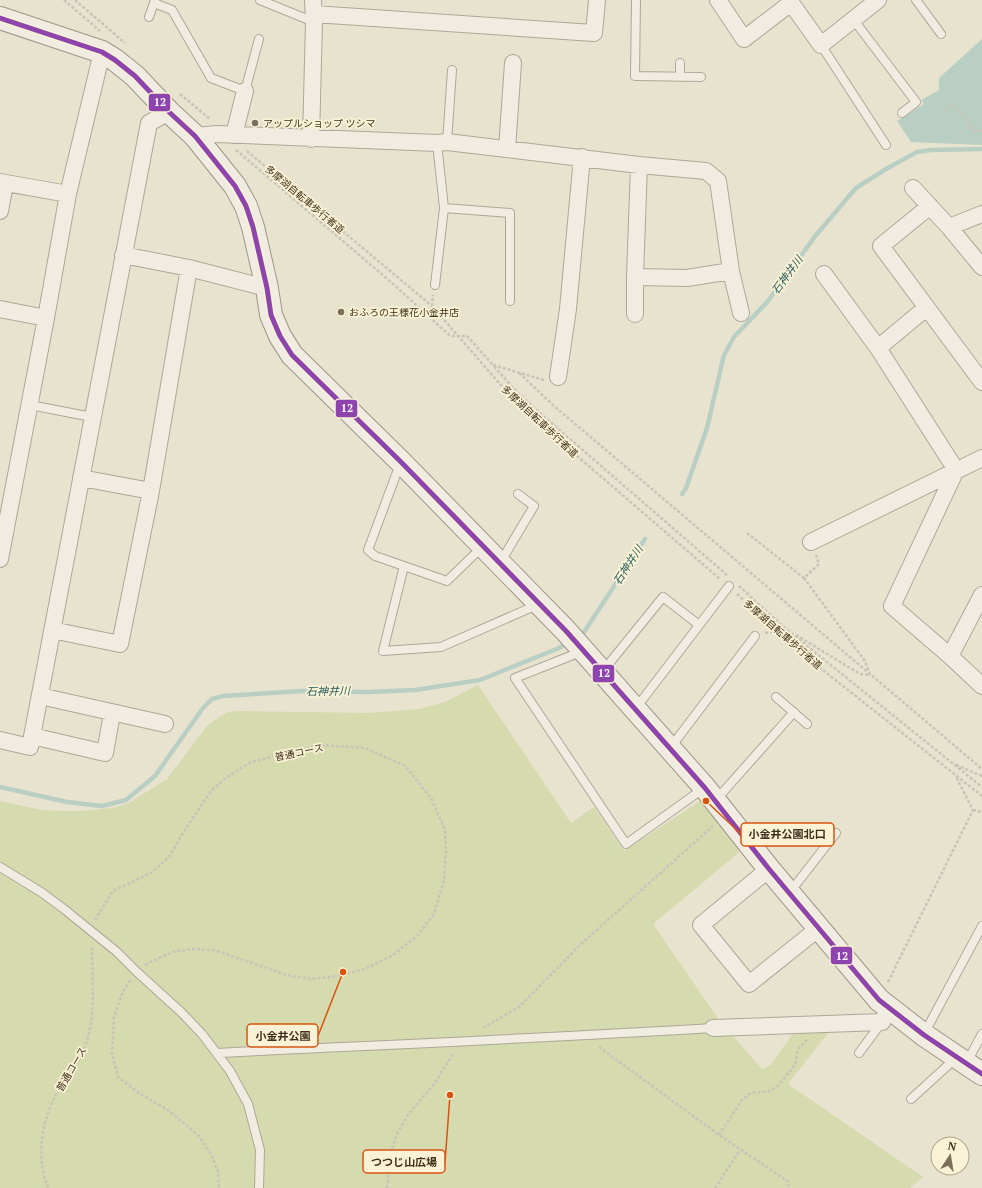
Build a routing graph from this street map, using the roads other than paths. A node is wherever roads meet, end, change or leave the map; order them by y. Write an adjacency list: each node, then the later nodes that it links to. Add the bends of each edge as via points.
1 (260, 0): 9 (lane)
2 (597, 0): 9 (street, via 594,32)
3 (636, 0): 20 (lane, via 635,76)
4 (718, 0): 8 (street, via 744,39)
5 (878, 0): 12 (street)
6 (916, 0): 13 (lane)
7 (155, 2): 10 (lane); 22 (lane, via 172,10 211,78)
8 (790, 2): 16 (street)
9 (314, 12): 27 (street)
10 (149, 17)
11 (0, 18): 15 (street)
12 (853, 20): 16 (street); 24 (lane, via 916,102)
13 (941, 34)
14 (259, 39): 22 (lane)
15 (104, 43): 23 (street, via 115,60 135,76); 35 (street)
16 (821, 45): 29 (lane)
17 (513, 63): 30 (street)
18 (680, 63): 20 (lane)
19 (452, 70): 28 (lane)
20 (680, 77): 21 (lane)
21 (701, 78)
22 (244, 91): 25 (street)
23 (169, 112): 26 (street); 41 (street, via 149,123)
24 (902, 113)
25 (226, 135): 26 (street); 27 (street)
26 (196, 136): 48 (street, via 235,186 246,206 254,227)
27 (311, 139): 28 (street)
28 (442, 142): 30 (street); 37 (lane)
29 (886, 145)
30 (507, 149): 31 (street)
31 (582, 157): 32 (street); 56 (street, via 568,309)
32 (638, 165): 44 (street, via 706,171 718,181); 46 (street)
33 (3, 183): 35 (street); 38 (street)
34 (913, 188): 36 (street)
35 (68, 194): 54 (street)
36 (930, 206): 40 (street); 51 (street, via 881,246)
37 (444, 208): 47 (lane); 49 (lane, via 510,212)
38 (0, 211)
39 (982, 214): 40 (street)
40 (948, 227): 42 (street)
41 (123, 255): 43 (street); 59 (street)
42 (982, 267)
43 (190, 268): 48 (street); 64 (street)
44 (731, 271): 46 (street, via 687,278); 52 (street)
45 (824, 274): 55 (street)
46 (634, 277): 53 (street)
47 (435, 285)
48 (267, 288): 61 (street, via 271,315 292,355)
49 (510, 301)
50 (0, 308): 54 (street)
51 (926, 308): 55 (street); 57 (street)
52 (741, 313)
53 (635, 314)
54 (46, 318): 58 (street)
55 (878, 348): 62 (street)
56 (558, 377)
57 (982, 382)
58 (30, 405): 59 (lane); 68 (street)
59 (92, 418): 63 (street)
60 (982, 458): 62 (street)
61 (400, 462): 67 (street); 70 (lane, via 368,550 375,556)
62 (956, 470): 66 (street); 78 (street, via 892,606)
63 (81, 478): 64 (street); 75 (street)
64 (151, 491): 75 (street, via 120,644)
65 (518, 494): 69 (lane, via 534,506)
66 (811, 542)
67 (482, 547): 69 (street); 70 (lane, via 447,581)
68 (0, 559)
69 (500, 564): 73 (street)
70 (404, 566): 73 (lane, via 383,651 441,647)
71 (732, 585): 74 (lane)
72 (982, 595): 78 (street)
73 (540, 604): 77 (street)
74 (699, 626): 79 (lane, via 663,597); 83 (lane)
75 (52, 630): 81 (street)
76 (755, 636): 90 (lane)
77 (577, 643): 79 (street); 91 (lane, via 515,678 626,844)
78 (950, 656): 80 (street)
79 (602, 671): 83 (street)
80 (982, 686)
81 (40, 696): 85 (street); 88 (street)
82 (776, 697): 84 (lane)
83 (635, 708): 90 (street)
84 (794, 712): 87 (lane); 91 (lane)
85 (112, 713): 86 (street); 88 (street, via 105,753)
86 (165, 724)
87 (807, 724)
88 (32, 736): 89 (street, via 30,747)
89 (0, 740)
90 (671, 748): 91 (street)
91 (710, 794): 94 (street)
92 (836, 834): 95 (lane)
93 (0, 867): 102 (lane, via 41,892 117,952 181,1012)
94 (769, 869): 95 (street); 97 (street, via 702,926 749,984)
95 (789, 893): 97 (street)
96 (982, 926): 101 (lane)
97 (819, 928): 98 (street)
98 (883, 1010): 99 (street, via 823,1023); 101 (street); 103 (lane)
99 (712, 1028): 102 (lane)
100 (982, 1034): 104 (lane)
101 (924, 1035): 104 (street)
102 (217, 1053): 106 (lane, via 248,1104 260,1150)
103 (859, 1053)
104 (968, 1065): 105 (lane)
105 (911, 1099)
106 (259, 1188)

